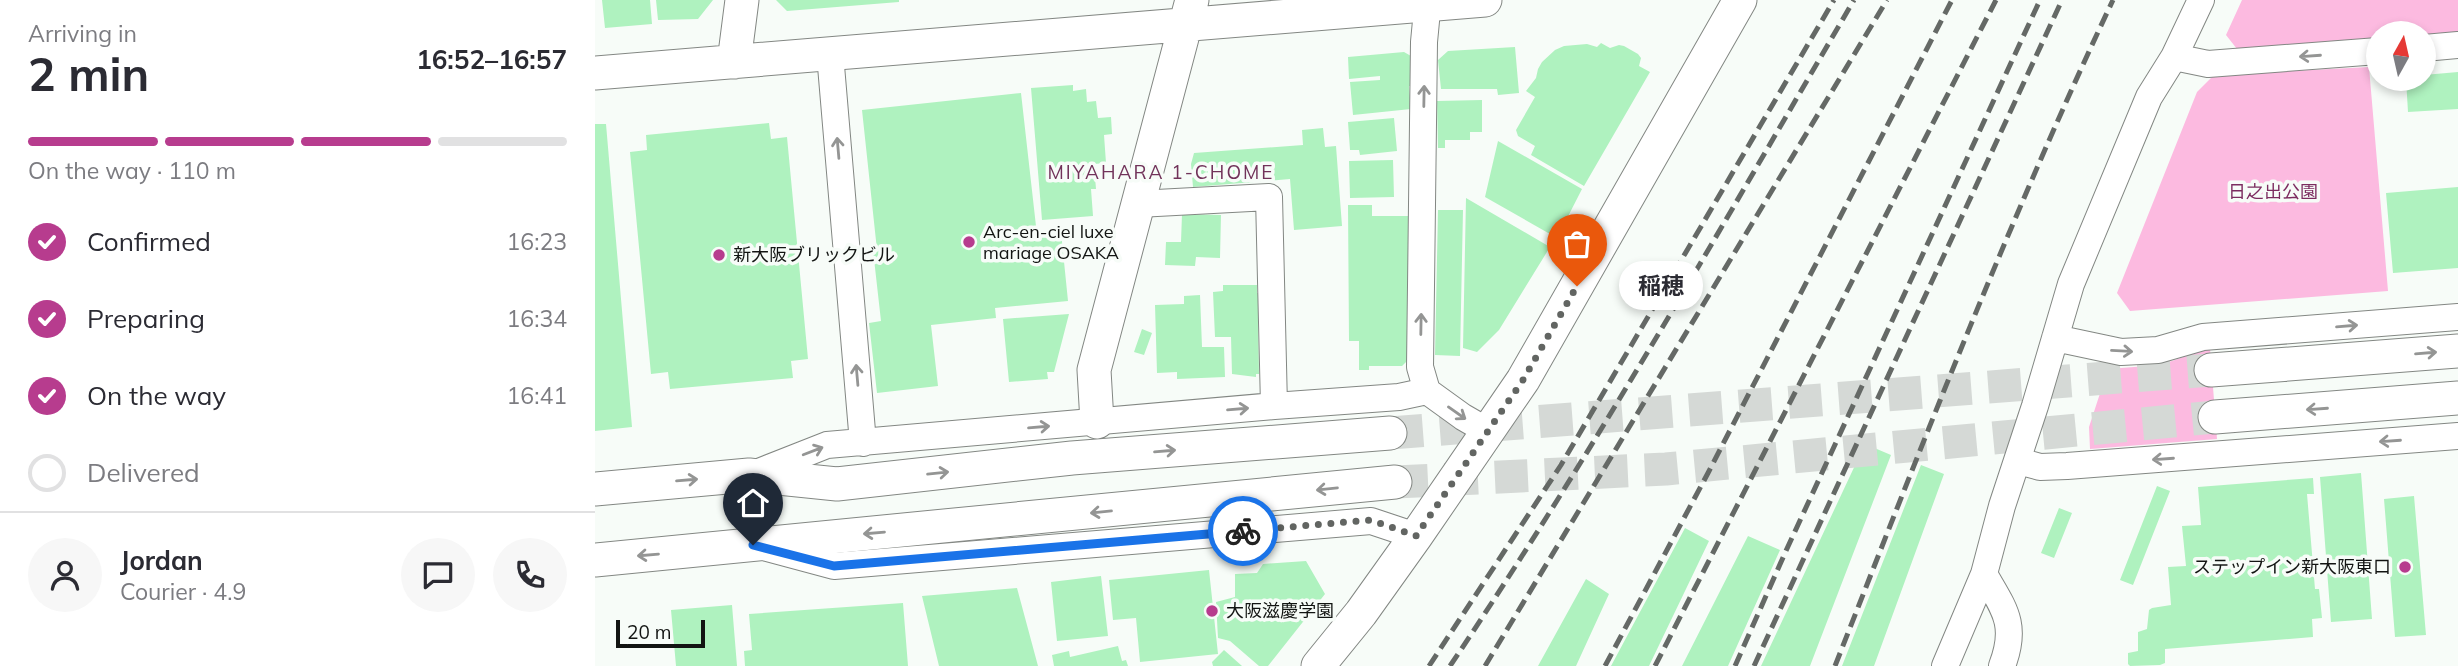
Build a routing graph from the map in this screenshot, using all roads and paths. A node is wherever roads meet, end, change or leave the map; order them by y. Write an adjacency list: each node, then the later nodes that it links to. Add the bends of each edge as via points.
1 (742, 0): 12 (street)
2 (1485, 0): 5 (street)
3 (2201, 0): 11 (street)
4 (1737, 1): 24 (street)
5 (1428, 2): 6 (street); 19 (street, one-way to 5, via 1420,367)
6 (1189, 13): 10 (street); 14 (street)
7 (2458, 45): 8 (street)
8 (2436, 47)
9 (2366, 52): 11 (street, one-way to 11, via 2208,64)
10 (830, 54): 12 (street); 27 (street, one-way to 10)
11 (2174, 57): 16 (street, via 2149,97 2071,284)
12 (734, 62): 13 (street)
13 (595, 73)
14 (1138, 204): 21 (street, via 1269,197); 23 (street, via 1094,370)
15 (2458, 317): 16 (street, one-way to 15, via 2120,352 2158,350 2203,337)
16 (2055, 338): 28 (street)
17 (2458, 351): 18 (street, one-way to 17)
18 (2211, 370)
19 (1427, 391): 21 (street); 24 (street, one-way to 24)
20 (2458, 398): 22 (street, one-way to 22)
21 (1274, 406): 23 (street, one-way to 21)
22 (2215, 417)
23 (1097, 422): 27 (street, one-way to 23)
24 (1489, 432): 32 (street)
25 (1390, 433): 29 (street, one-way to 25, via 837,484 1072,458)
26 (2458, 436): 28 (street, one-way to 28, via 2067,466 2040,467)
27 (863, 443): 29 (street, one-way to 27, via 827,445)
28 (2018, 461): 35 (street)
29 (749, 475): 31 (street, one-way to 29)
30 (1395, 482): 33 (street, one-way to 33)
31 (595, 489)
32 (1416, 536): 33 (street, via 1371,520 834,566); 36 (street)
33 (753, 545): 34 (street, one-way to 34)
34 (595, 560)
35 (1984, 573): 37 (street); 38 (street, via 2010,621)
36 (1318, 666)
37 (1945, 666)
38 (2002, 666)

